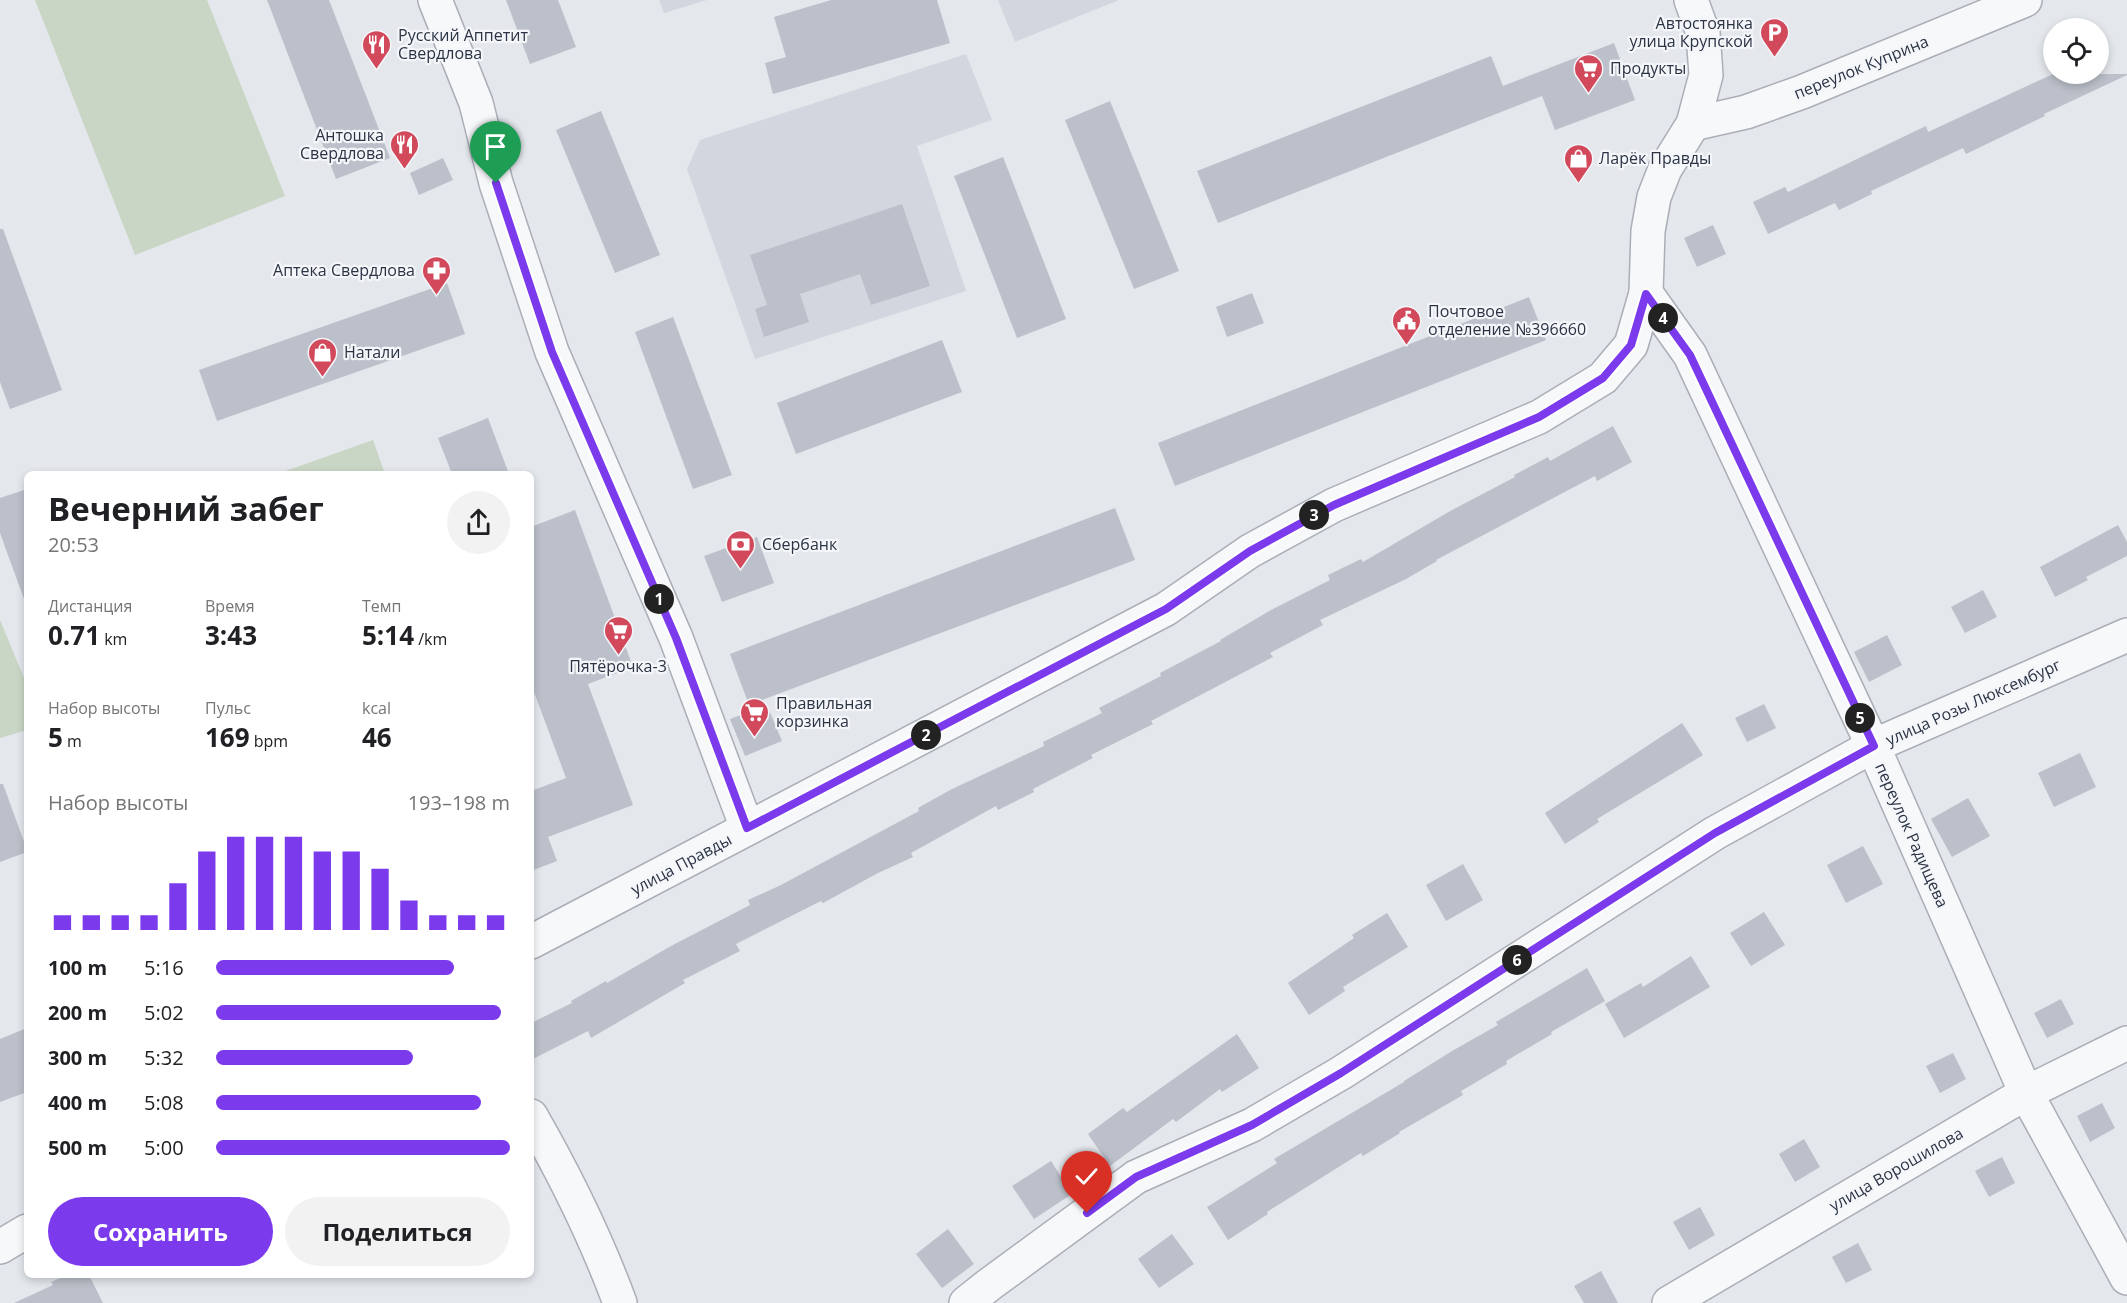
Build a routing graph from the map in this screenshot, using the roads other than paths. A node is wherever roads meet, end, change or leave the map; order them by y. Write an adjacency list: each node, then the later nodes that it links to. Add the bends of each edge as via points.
1 (435, 0): 8 (street, via 476,103 496,183 552,352 676,638)
2 (1691, 0): 4 (street, улица Правды, via 1703,33 1706,75)
3 (2025, 0): 4 (street, переулок Куприна, via 1802,92 1746,112)
4 (1693, 124): 5 (street, улица Правды, via 1665,169 1654,197 1648,231)
5 (1646, 294): 7 (street, переулок Радищева, via 1690,355); 8 (street, улица Правды, via 1631,345 1603,378 1539,417 1334,505 1250,551 1166,609)
6 (2127, 635): 7 (street, улица Розы Люксембург)
7 (1874, 746): 11 (street, переулок Радищева); 17 (street, улица Розы Люксембург, via 1715,833 1331,1079 1252,1125 1136,1177)
8 (747, 828): 9 (street, улица Правды)
9 (534, 940)
10 (2127, 1043): 11 (street, улица Ворошилова)
11 (2026, 1093): 15 (street, переулок Радищева); 18 (street, улица Ворошилова)
12 (534, 1121): 16 (street, via 564,1174)
13 (24, 1233): 14 (street)
14 (0, 1247)
15 (2127, 1278)
16 (620, 1303)
17 (966, 1303)
18 (1669, 1303)

